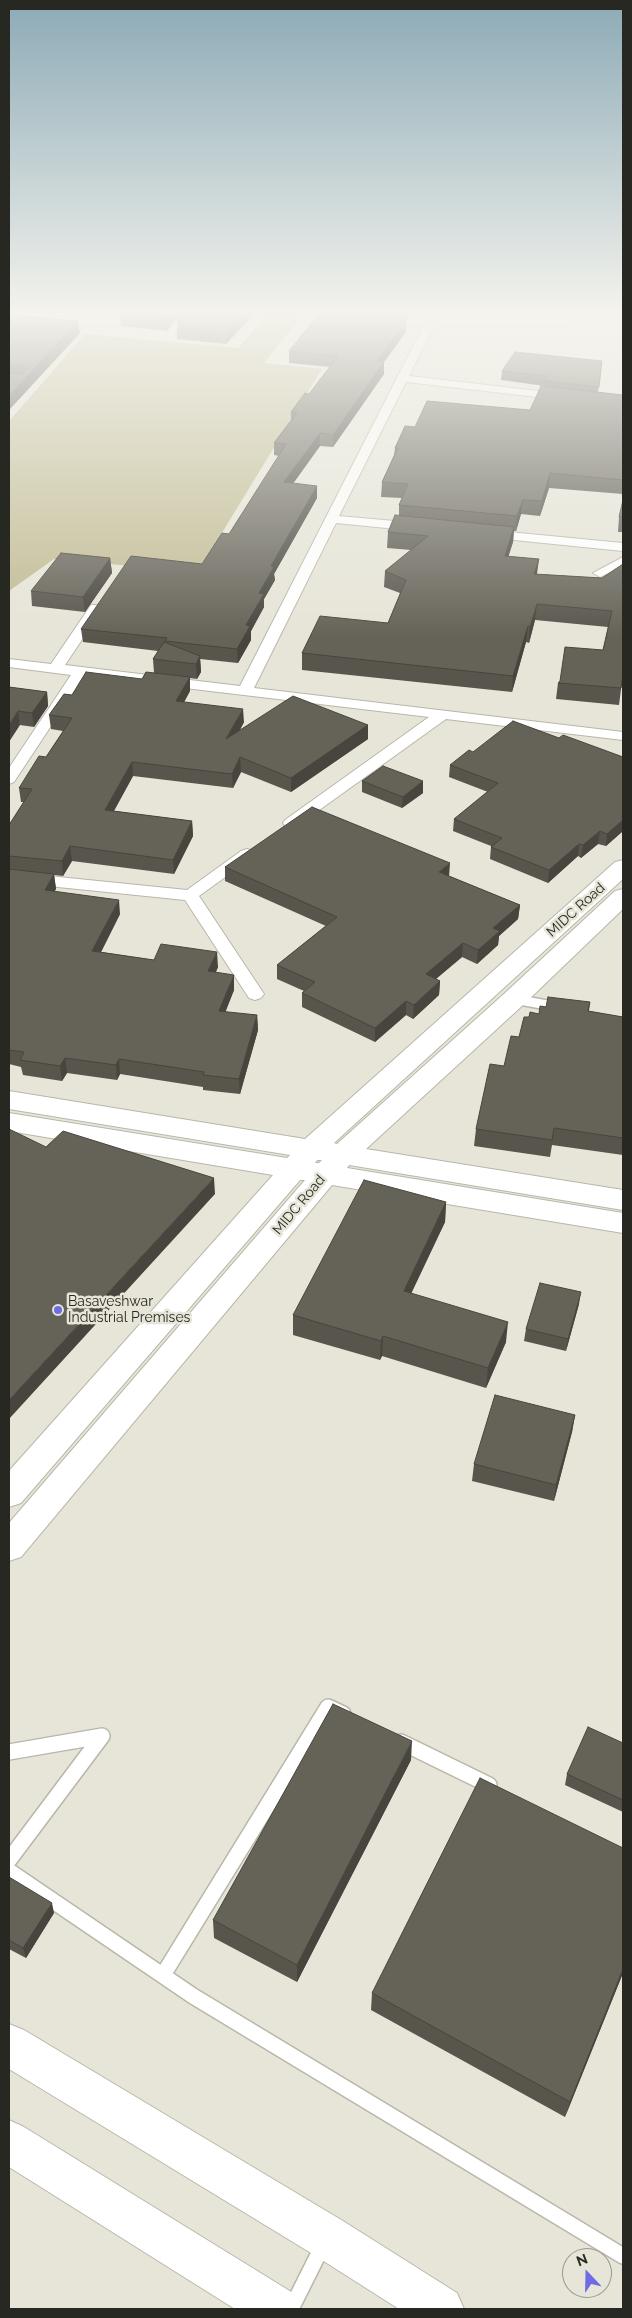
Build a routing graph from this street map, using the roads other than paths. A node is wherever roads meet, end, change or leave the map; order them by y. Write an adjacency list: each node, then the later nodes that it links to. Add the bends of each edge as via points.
1 (381, 421): 2 (street)
2 (332, 519): 3 (street); 12 (street)
3 (429, 528)
4 (477, 533): 5 (street)
5 (623, 547)
6 (623, 561): 7 (street)
7 (600, 573)
8 (105, 596): 10 (street)
9 (9, 663): 10 (street)
10 (55, 669): 11 (street)
11 (80, 672): 12 (street); 15 (street)
12 (245, 691): 13 (street)
13 (442, 715): 14 (street); 16 (street)
14 (623, 736)
15 (9, 779)
16 (277, 833)
17 (261, 845): 20 (street)
18 (623, 867): 27 (main road, MIDC Road)
19 (9, 877): 20 (street)
20 (190, 895): 22 (street)
21 (623, 896): 23 (main road, MIDC Road)
22 (254, 994)
23 (514, 999): 24 (lane); 28 (main road, MIDC Road)
24 (568, 1009)
25 (9, 1100): 27 (main road)
26 (9, 1122): 29 (main road)
27 (311, 1149): 28 (main road); 29 (main road, MIDC Road)
28 (335, 1164): 29 (main road); 30 (main road); 31 (main road); 33 (main road, MIDC Road)
29 (292, 1168): 32 (main road, MIDC Road)
30 (623, 1200)
31 (623, 1223)
32 (201, 1276): 33 (main road); 34 (main road, MIDC Road)
33 (229, 1288): 35 (main road, MIDC Road)
34 (9, 1493)
35 (9, 1547)
36 (355, 1720): 42 (lane, via 328,1707)
37 (391, 1737): 39 (lane)
38 (9, 1752): 40 (lane, via 102,1736)
39 (498, 1789)
40 (9, 1860)
41 (9, 1871): 42 (lane)
42 (163, 1975): 46 (lane)
43 (9, 2046): 45 (main road)
44 (9, 2142): 47 (main road)
45 (327, 2237): 48 (lane); 49 (main road)
46 (623, 2256)
47 (277, 2309)
48 (291, 2309)
49 (440, 2309)

